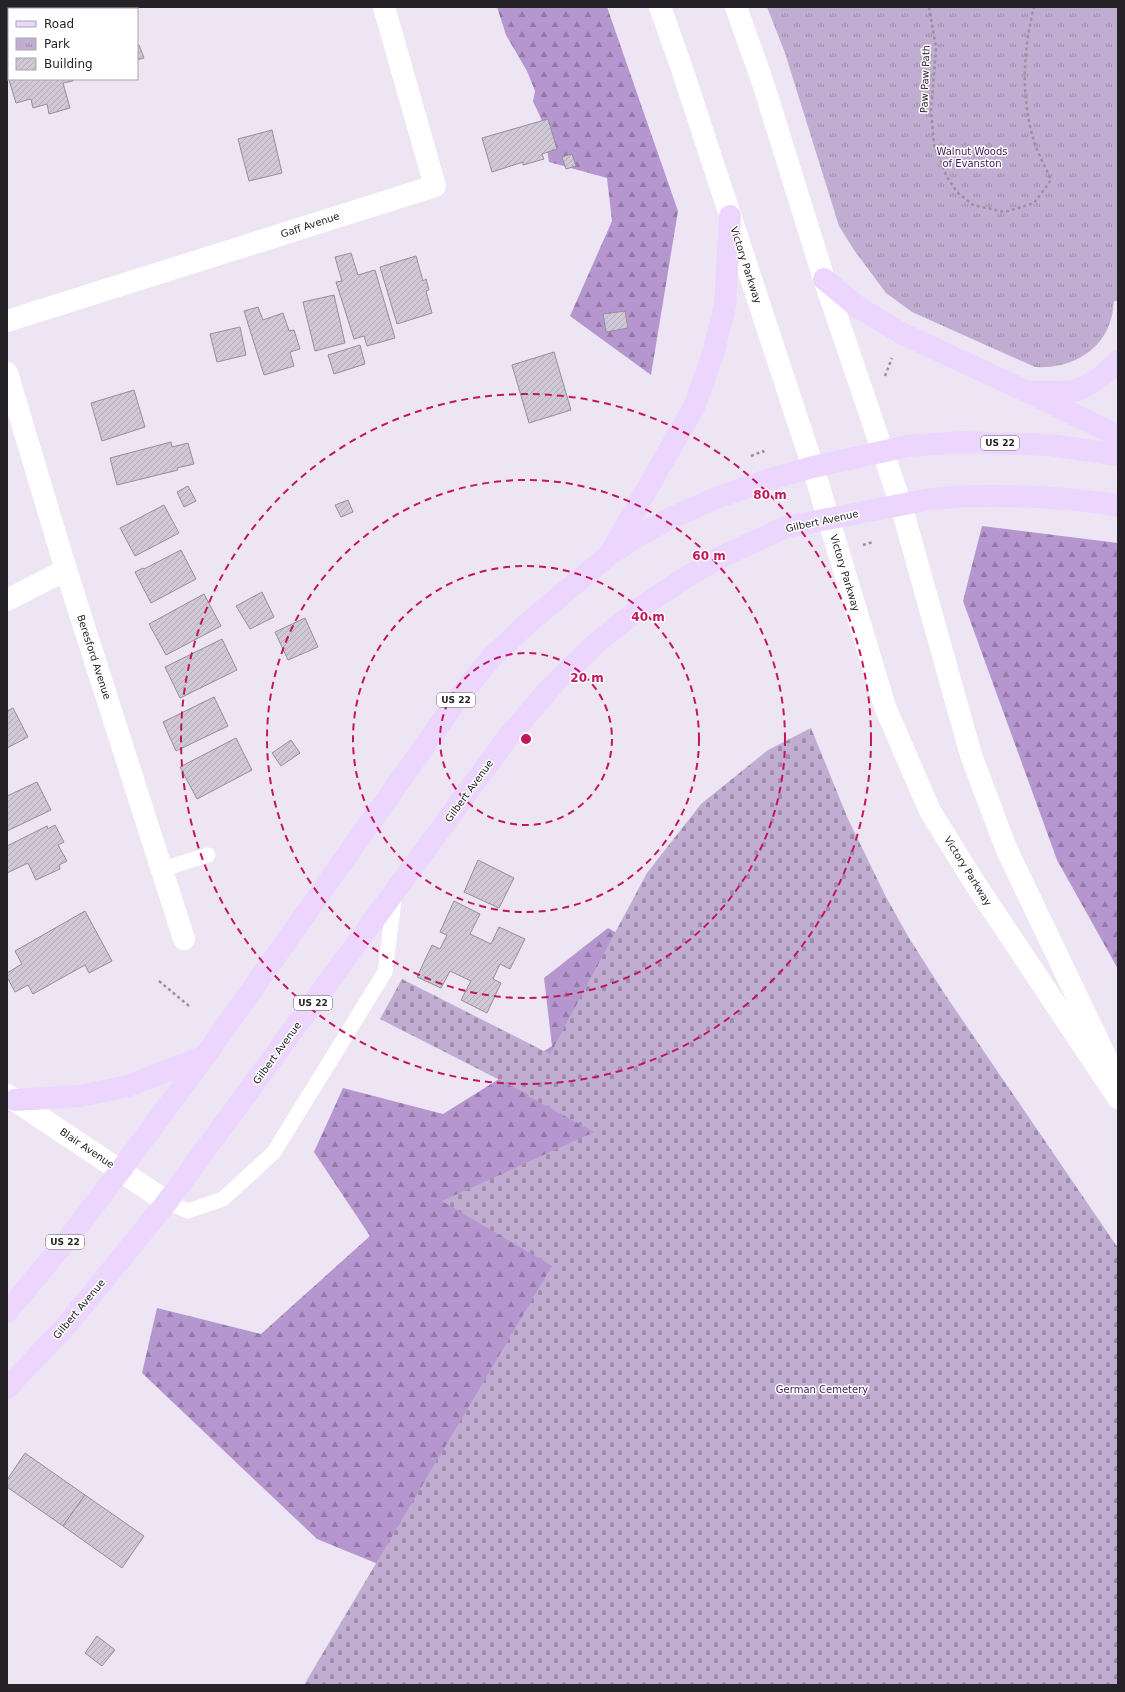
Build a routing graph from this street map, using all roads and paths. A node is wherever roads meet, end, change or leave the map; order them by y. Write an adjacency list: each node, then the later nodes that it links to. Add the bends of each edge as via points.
1 (384, 7): 8 (street, Gaff Avenue, via 436,186)
2 (660, 7): 6 (street, Victory Parkway)
3 (736, 7): 7 (street, via 763,83)
4 (929, 7): 5 (path, Paw Paw Path, via 936,48 931,111 934,145 947,177 957,192 973,205 1006,212 1034,203 1051,180 1033,139 1024,87 1028,29)
5 (1034, 7)
6 (730, 216): 15 (street, Victory Parkway); 19 (main road, via 725,306 713,354 694,407)
7 (824, 278): 11 (main road, via 859,308 903,334); 13 (street)
8 (7, 321)
9 (1118, 360): 11 (main road, via 1094,382 1072,391)
10 (7, 373): 20 (street, Beresford Avenue)
11 (1028, 392): 12 (main road)
12 (1118, 436)
13 (883, 452): 14 (main road, US 22, via 908,446 961,442 1050,445); 15 (main road, US 22); 16 (street)
14 (1118, 455)
15 (813, 467): 18 (street, Victory Parkway); 19 (main road, US 22, via 716,498 669,519)
16 (901, 506): 17 (main road, Gilbert Avenue / US 22, via 956,496 1062,498); 18 (main road, Gilbert Avenue / US 22); 29 (street, via 976,769 1006,848)
17 (1118, 506)
18 (828, 519): 24 (main road, Gilbert Avenue / US 22, via 786,527 719,558 640,608 594,645 550,687 508,737); 31 (street, Victory Parkway, via 885,707 930,811 974,882)
19 (609, 555): 28 (main road, US 22, via 492,657 456,700)
20 (66, 570): 21 (street); 23 (street, Beresford Avenue)
21 (7, 600)
22 (208, 855): 23 (lane)
23 (163, 869): 25 (street, Beresford Avenue)
24 (395, 892): 33 (main road, Gilbert Avenue / US 22); 33 (lane, via 385,972 274,1152 223,1199 188,1212)
25 (184, 939)
26 (159, 981): 27 (path)
27 (189, 1006)
28 (205, 1056): 30 (main road, via 128,1086 80,1096); 32 (main road, US 22)
29 (1118, 1081)
30 (11, 1097): 32 (street, Blair Avenue)
31 (1118, 1098)
32 (120, 1171): 33 (street, Blair Avenue); 34 (main road, US 22)
33 (167, 1202): 35 (main road, Gilbert Avenue / US 22, via 66,1326)
34 (7, 1312)
35 (7, 1388)

